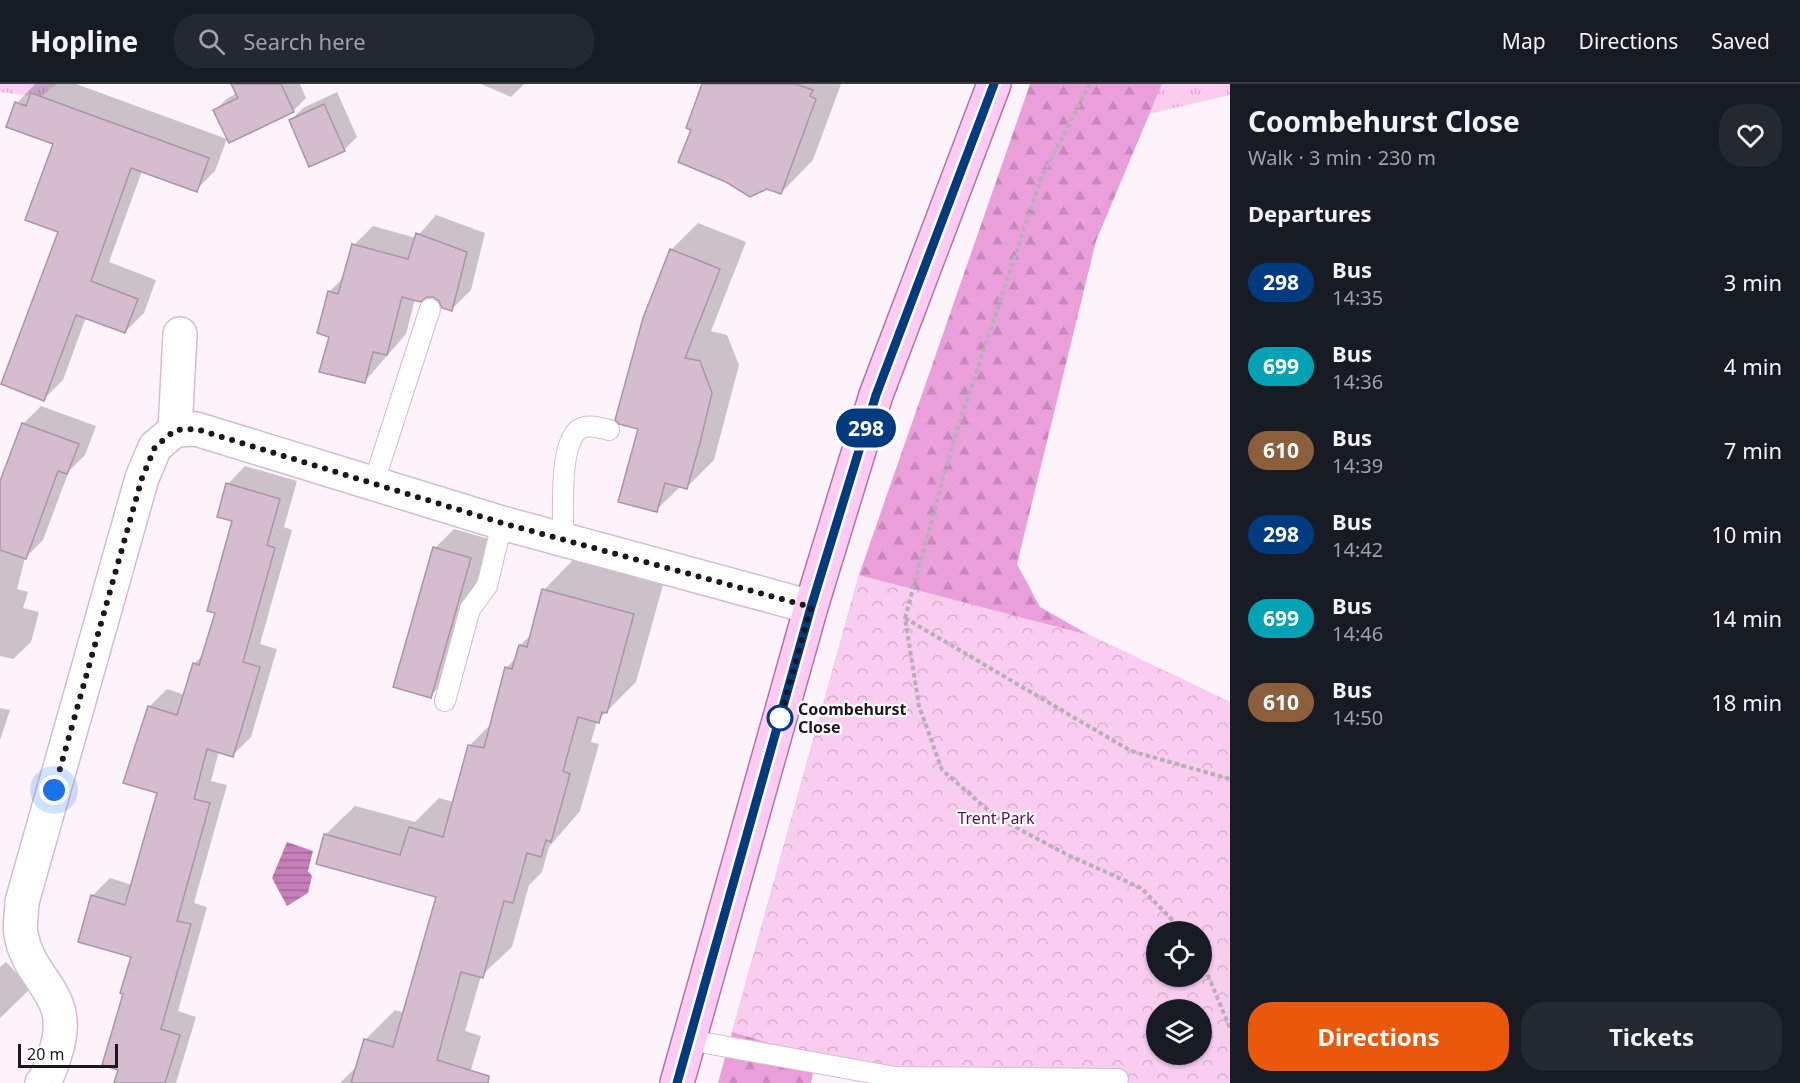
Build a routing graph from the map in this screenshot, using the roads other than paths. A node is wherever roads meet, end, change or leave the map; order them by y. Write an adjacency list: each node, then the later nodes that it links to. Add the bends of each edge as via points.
1 (994, 84): 9 (main road, via 876,395)
2 (430, 309): 6 (lane)
3 (180, 334): 4 (street)
4 (175, 430): 6 (street, via 196,429); 13 (street, via 155,447 142,478 22,902 21,934 31,962 52,991 61,1017 57,1047)
5 (609, 430): 8 (lane, via 591,426 579,429 568,443)
6 (373, 485): 7 (street)
7 (502, 523): 8 (street); 10 (lane, via 488,586 470,609)
8 (563, 539): 9 (street)
9 (811, 607): 11 (main road)
10 (445, 701)
11 (689, 1040): 12 (lane, via 895,1077); 14 (main road)
12 (1118, 1079)
13 (42, 1083)
14 (677, 1083)

